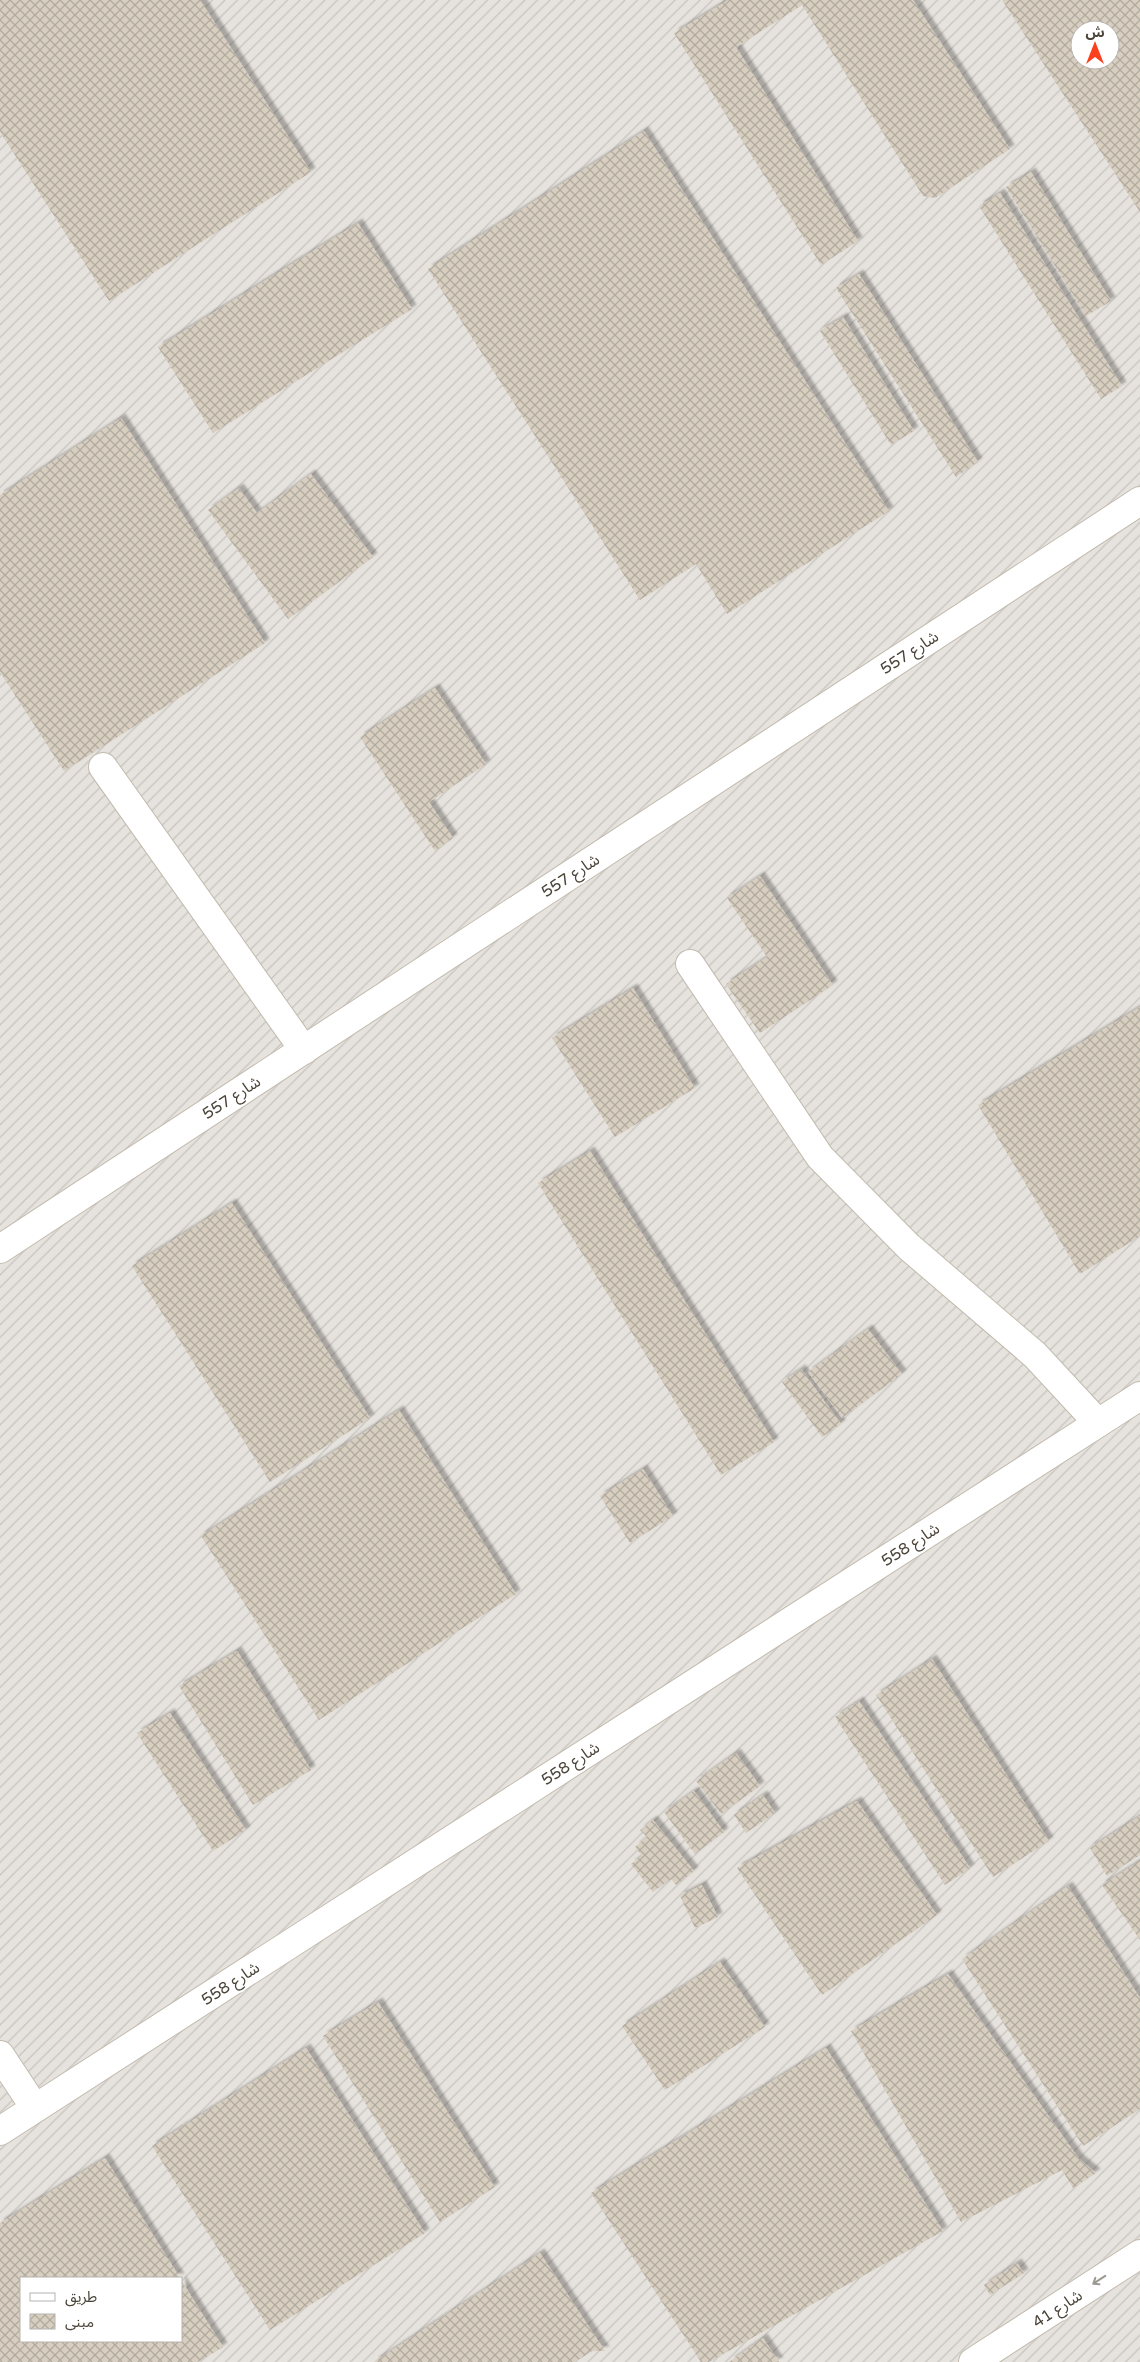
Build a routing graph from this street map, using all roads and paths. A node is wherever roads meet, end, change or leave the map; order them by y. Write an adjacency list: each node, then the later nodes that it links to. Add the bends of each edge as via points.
1 (1140, 500): 4 (street, شارع 557)
2 (103, 767): 4 (street)
3 (690, 964): 7 (street, via 820,1157 909,1247 1035,1356)
4 (304, 1050): 5 (street, شارع 557)
5 (0, 1249)
6 (1140, 1396): 7 (street, شارع 558)
7 (1098, 1423): 9 (street, شارع 558)
8 (0, 2055): 9 (street)
9 (35, 2108): 10 (street, شارع 558)
10 (0, 2131)
11 (1140, 2254): 12 (street, شارع 41, one-way to 12)
12 (973, 2362)

